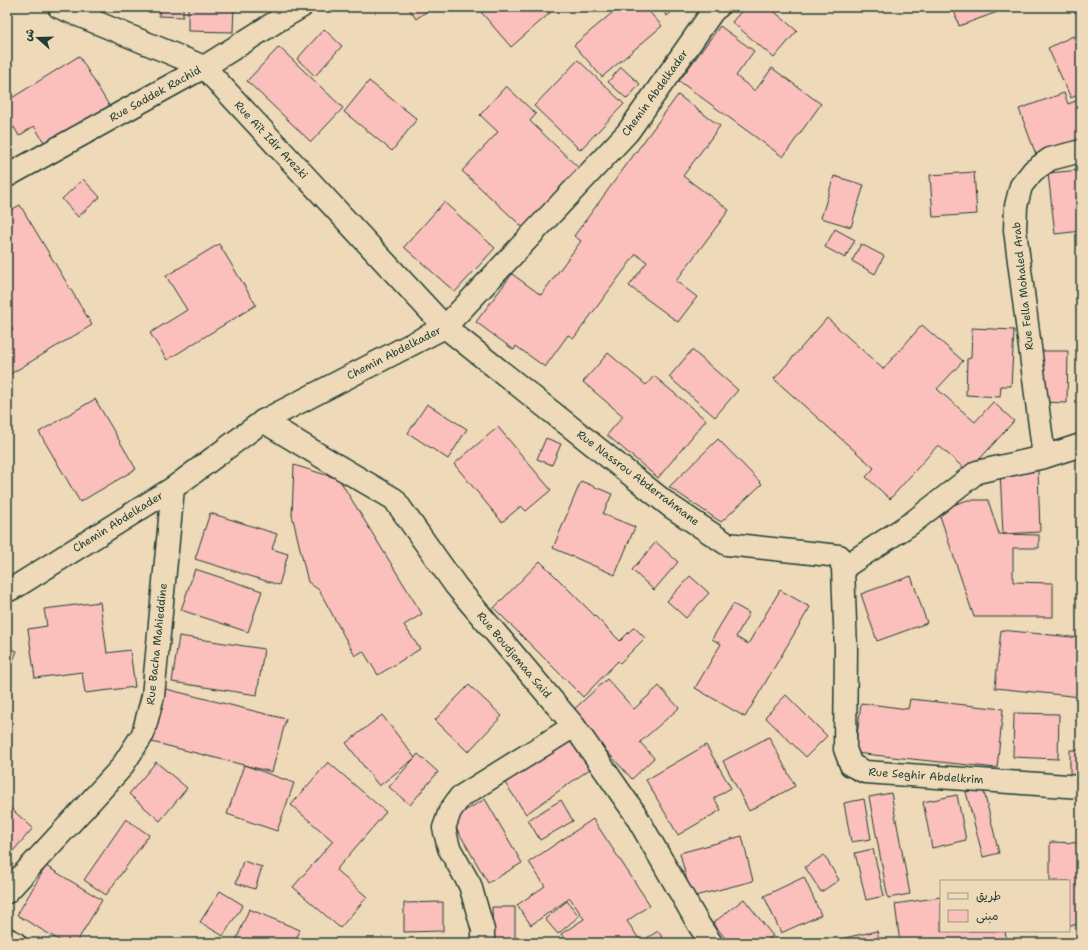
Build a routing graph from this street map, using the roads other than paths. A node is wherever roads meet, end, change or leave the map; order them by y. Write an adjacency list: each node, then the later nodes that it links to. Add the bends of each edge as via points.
1 (59, 7): 4 (street, Rue Aït Idir Arezki)
2 (301, 7): 4 (street, Rue Saddek Rachid)
3 (718, 7): 7 (street, Chemin Abdelkader, via 628,132)
4 (204, 67): 6 (street, Rue Saddek Rachid); 7 (street, Rue Aït Idir Arezki)
5 (1081, 151): 10 (street, Rue Fella Mohaled Arab, via 1050,159 1033,171 1021,186 1016,206 1016,230)
6 (7, 176)
7 (445, 327): 8 (street, Chemin Abdelkader); 12 (street, Rue Nassrou Abderrahmane, via 670,506 727,544 839,556)
8 (263, 421): 11 (street, Chemin Abdelkader); 14 (street, Rue Boudjemaa Said, via 394,499 456,586)
9 (1081, 445): 10 (street)
10 (1044, 457): 12 (street, via 977,472 913,522)
11 (173, 488): 13 (street, Chemin Abdelkader); 16 (street, Rue Bacha Mahieddine, via 153,696 143,734 121,768)
12 (843, 568): 15 (street, Rue Seghir Abdelkrim, via 846,650 845,749 851,765 865,772)
13 (7, 591)
14 (574, 726): 19 (street, via 460,797 450,811 444,828 449,848 470,885); 20 (street, Rue Boudjemaa Said, via 634,812)
15 (1081, 787)
16 (7, 892)
17 (7, 939): 18 (street)
18 (15, 943)
19 (483, 943)
20 (711, 943)

